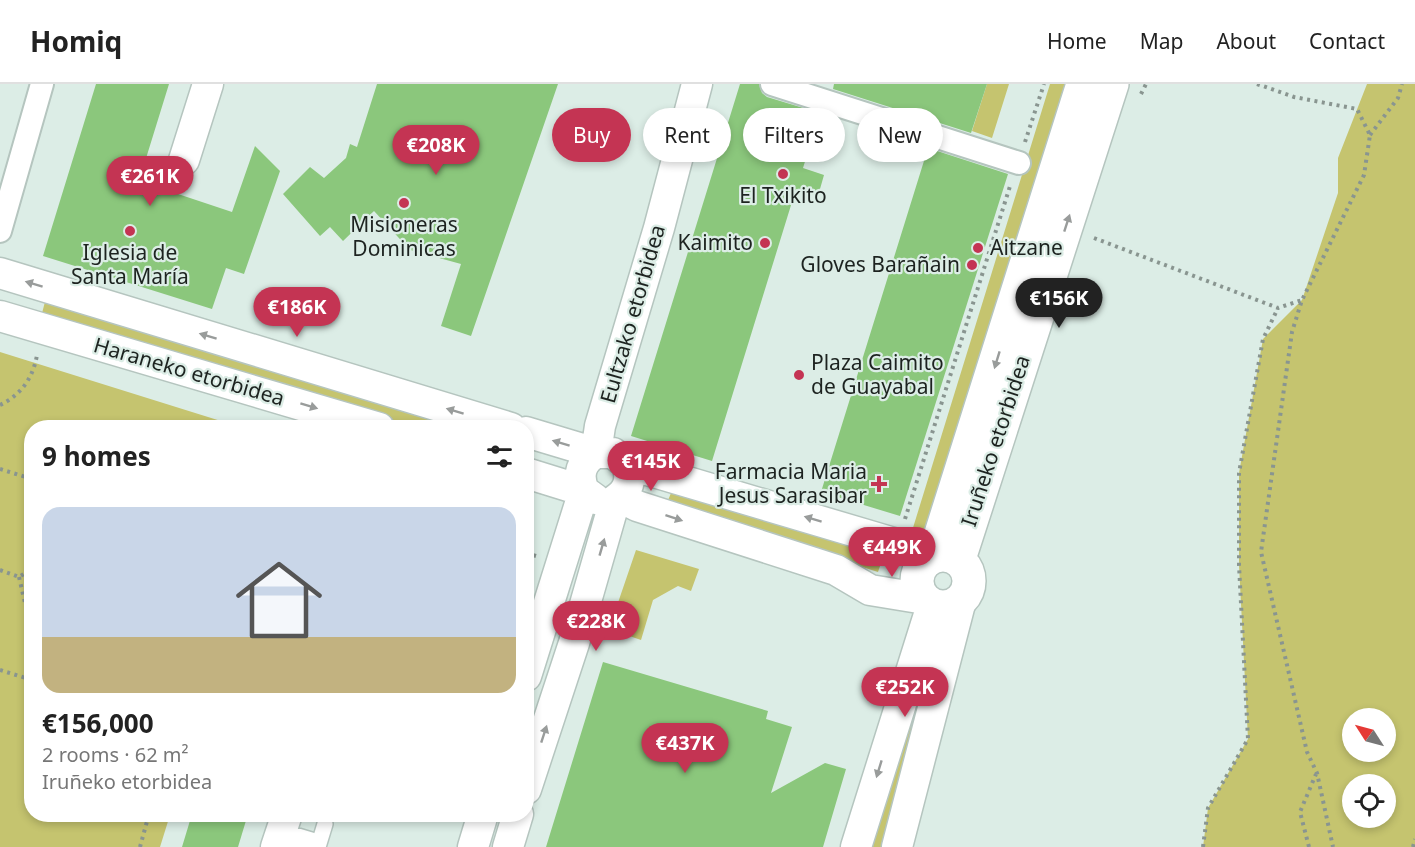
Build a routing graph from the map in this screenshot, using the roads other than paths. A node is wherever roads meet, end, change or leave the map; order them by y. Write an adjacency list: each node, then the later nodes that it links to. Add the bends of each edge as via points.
1 (42, 84): 9 (street)
2 (208, 84): 7 (street)
3 (697, 84): 15 (street, Eultzako etorbidea, via 600,426)
4 (772, 84): 8 (street)
5 (1083, 84): 20 (street, Iruñeko etorbidea, one-way to 20)
6 (1112, 84): 20 (street, Iruñeko etorbidea, one-way to 6)
7 (184, 160)
8 (1019, 163)
9 (0, 231)
10 (0, 273): 13 (street, Haraneko etorbidea, one-way to 10)
11 (0, 316): 12 (street, Haraneko etorbidea, one-way to 12)
12 (352, 420)
13 (485, 420)
14 (534, 434): 15 (street, one-way to 14)
15 (596, 453): 16 (street, via 613,453); 18 (street, Eultzako etorbidea, via 581,469)
16 (627, 464): 19 (street, via 628,487); 20 (street, one-way to 16)
17 (534, 475): 18 (street)
18 (584, 491): 19 (street, via 598,501); 22 (street, Eultzako etorbidea)
19 (617, 498): 21 (street, one-way to 21, via 836,570 870,590); 23 (street, one-way to 19)
20 (940, 558): 21 (street, via 917,575 917,584); 21 (street, via 965,565 970,582 968,590)
21 (939, 602): 31 (street, one-way to 31, via 896,714); 32 (street)
22 (534, 650)
23 (534, 765)
24 (481, 822): 29 (street)
25 (516, 822): 30 (street)
26 (281, 833): 27 (street)
27 (317, 836): 28 (lane)
28 (318, 847)
29 (473, 847)
30 (508, 847)
31 (856, 847)
32 (897, 847)

